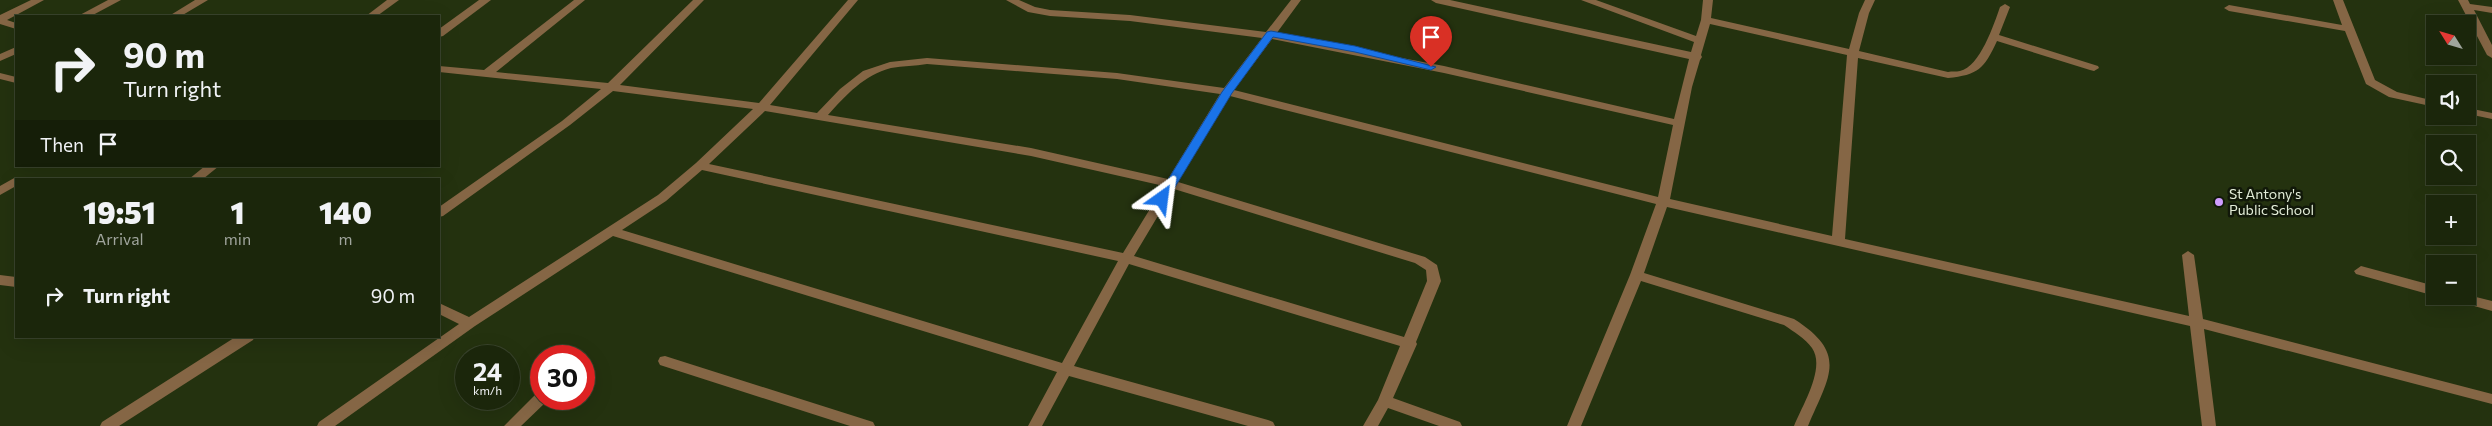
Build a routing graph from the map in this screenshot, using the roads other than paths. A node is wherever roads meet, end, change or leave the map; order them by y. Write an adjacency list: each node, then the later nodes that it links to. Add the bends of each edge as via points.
1 (39, 0): 23 (street)
2 (116, 0): 20 (street)
3 (202, 0): 21 (street)
4 (394, 0): 22 (street)
5 (486, 0): 27 (street)
6 (580, 0): 38 (street)
7 (699, 0): 41 (street)
8 (853, 0): 44 (street)
9 (1011, 0): 28 (street, via 1032,10 1050,13 1179,22)
10 (1296, 0): 28 (street)
11 (1436, 0): 34 (street)
12 (1586, 0): 30 (street)
13 (1708, 0): 24 (street)
14 (1870, 0): 32 (street)
15 (2338, 0): 26 (street)
16 (2464, 3): 19 (street); 33 (street)
17 (2005, 7): 29 (street)
18 (2229, 8): 26 (street)
19 (2492, 10)
20 (85, 15)
21 (176, 15)
22 (372, 15)
23 (0, 20): 25 (street)
24 (1706, 20): 30 (street); 32 (street)
25 (15, 26)
26 (2350, 29): 43 (street, via 2370,82 2392,94)
27 (440, 33)
28 (1271, 34): 42 (street); 48 (street, via 1355,49)
29 (1994, 37): 32 (street, via 1974,67 1965,74 1948,75); 36 (street)
30 (1701, 41): 34 (street)
31 (15, 50): 35 (street)
32 (1853, 53): 58 (street)
33 (2492, 55)
34 (1697, 57): 48 (street)
35 (0, 58)
36 (2094, 68)
37 (440, 70): 38 (street)
38 (486, 74): 41 (street)
39 (0, 76): 40 (street)
40 (15, 80)
41 (610, 87): 44 (street); 56 (street, via 566,123)
42 (1227, 92): 46 (street, via 1117,76 927,61 890,65 867,73); 53 (street); 55 (street)
43 (2426, 102)
44 (762, 107): 46 (street); 49 (street)
45 (2476, 113): 47 (street)
46 (820, 116): 53 (street, via 1031,152)
47 (2492, 116)
48 (1678, 123): 55 (street)
49 (700, 166): 57 (street, via 662,198); 60 (street)
50 (212, 167): 51 (street)
51 (196, 178)
52 (15, 182): 54 (street)
53 (1171, 184): 60 (street); 72 (street, via 1420,260 1432,268 1434,281)
54 (0, 191)
55 (1663, 202): 58 (street); 62 (street)
56 (440, 212)
57 (610, 232): 69 (street); 74 (street)
58 (1838, 241): 70 (street)
59 (2188, 255): 70 (street)
60 (1126, 258): 72 (street); 74 (street)
61 (2361, 271): 65 (street)
62 (1637, 275): 86 (street); 87 (street, via 1789,322 1809,333 1822,348 1825,363)
63 (0, 280): 64 (street)
64 (15, 282)
65 (2426, 289)
66 (2476, 302): 67 (street)
67 (2492, 306)
68 (440, 308): 69 (street)
69 (470, 322): 79 (street)
70 (2198, 323): 75 (street); 88 (street)
71 (245, 338): 78 (street)
72 (1410, 344): 76 (street)
73 (665, 361): 81 (street)
74 (1065, 369): 82 (street); 83 (street)
75 (2492, 399)
76 (1385, 401): 84 (street); 85 (street)
77 (530, 408): 80 (street)
78 (107, 426)
79 (324, 426)
80 (511, 426)
81 (868, 426)
82 (1035, 426)
83 (1268, 426)
84 (1370, 426)
85 (1455, 426)
86 (1574, 426)
87 (1801, 426)
88 (2209, 426)

